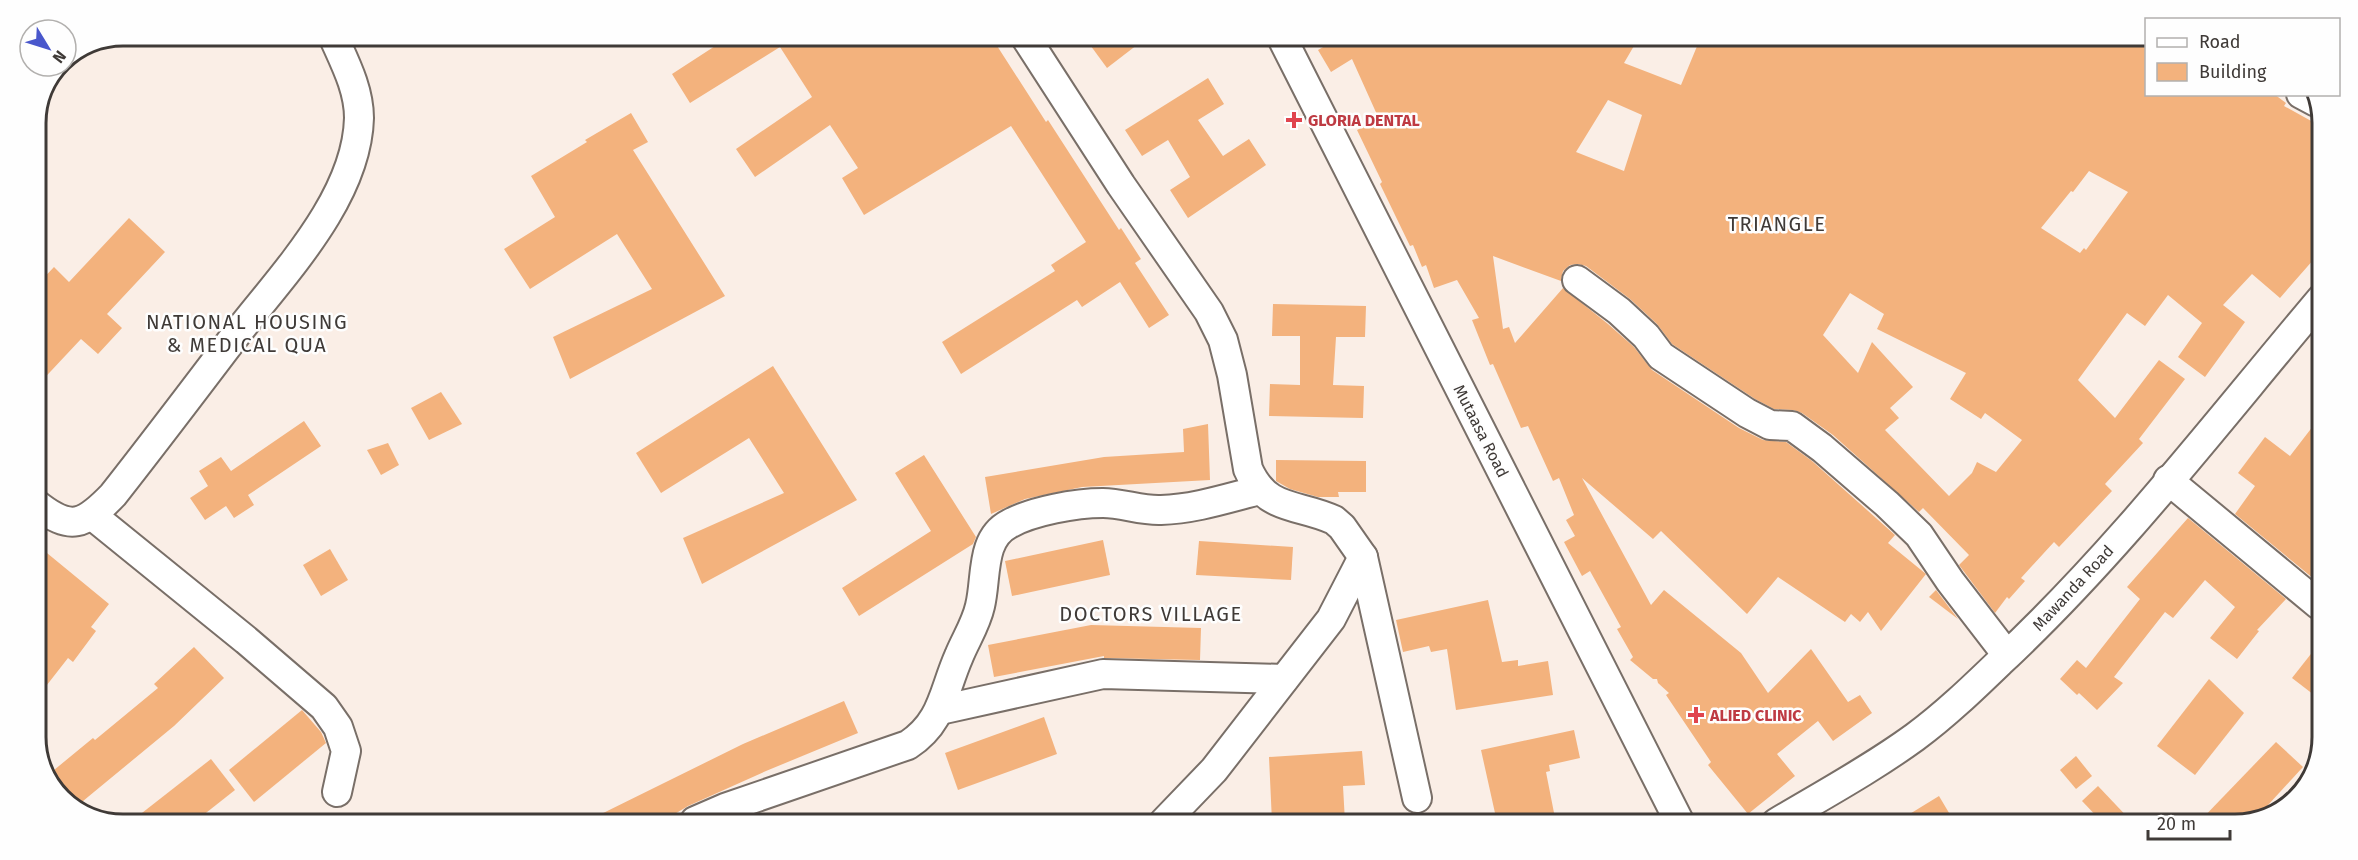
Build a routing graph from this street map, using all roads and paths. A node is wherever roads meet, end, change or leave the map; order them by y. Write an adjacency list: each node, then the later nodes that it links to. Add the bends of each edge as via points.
1 (337, 46): 9 (street, via 356,88 359,117 348,173 316,230)
2 (1031, 46): 7 (street, via 1209,312 1223,340 1232,375 1248,469)
3 (1286, 46): 19 (street, Mutaasa Road)
4 (1577, 280): 12 (street, via 1625,317 1661,356 1770,425 1792,426 1887,504 1919,535)
5 (2311, 310): 6 (street, Mawanda Road)
6 (2168, 480): 11 (street); 12 (street, Mawanda Road, via 2082,581)
7 (1260, 490): 10 (street, via 1281,504 1334,520); 14 (street, via 1182,509 1102,503 1070,506 1009,524 995,534 988,550 980,608)
8 (47, 515): 9 (street, via 70,522)
9 (93, 516): 15 (street, via 324,707 338,727 346,751)
10 (1363, 557): 13 (street, via 1330,619); 16 (street)
11 (2312, 599)
12 (2007, 655): 20 (street, Mawanda Road, via 1915,736)
13 (1284, 679): 14 (street, via 1103,674); 18 (street, via 1214,770)
14 (933, 720): 17 (street, via 908,745)
15 (337, 792)
16 (1417, 798)
17 (711, 814)
18 (1172, 814)
19 (1675, 814)
20 (1790, 814)

